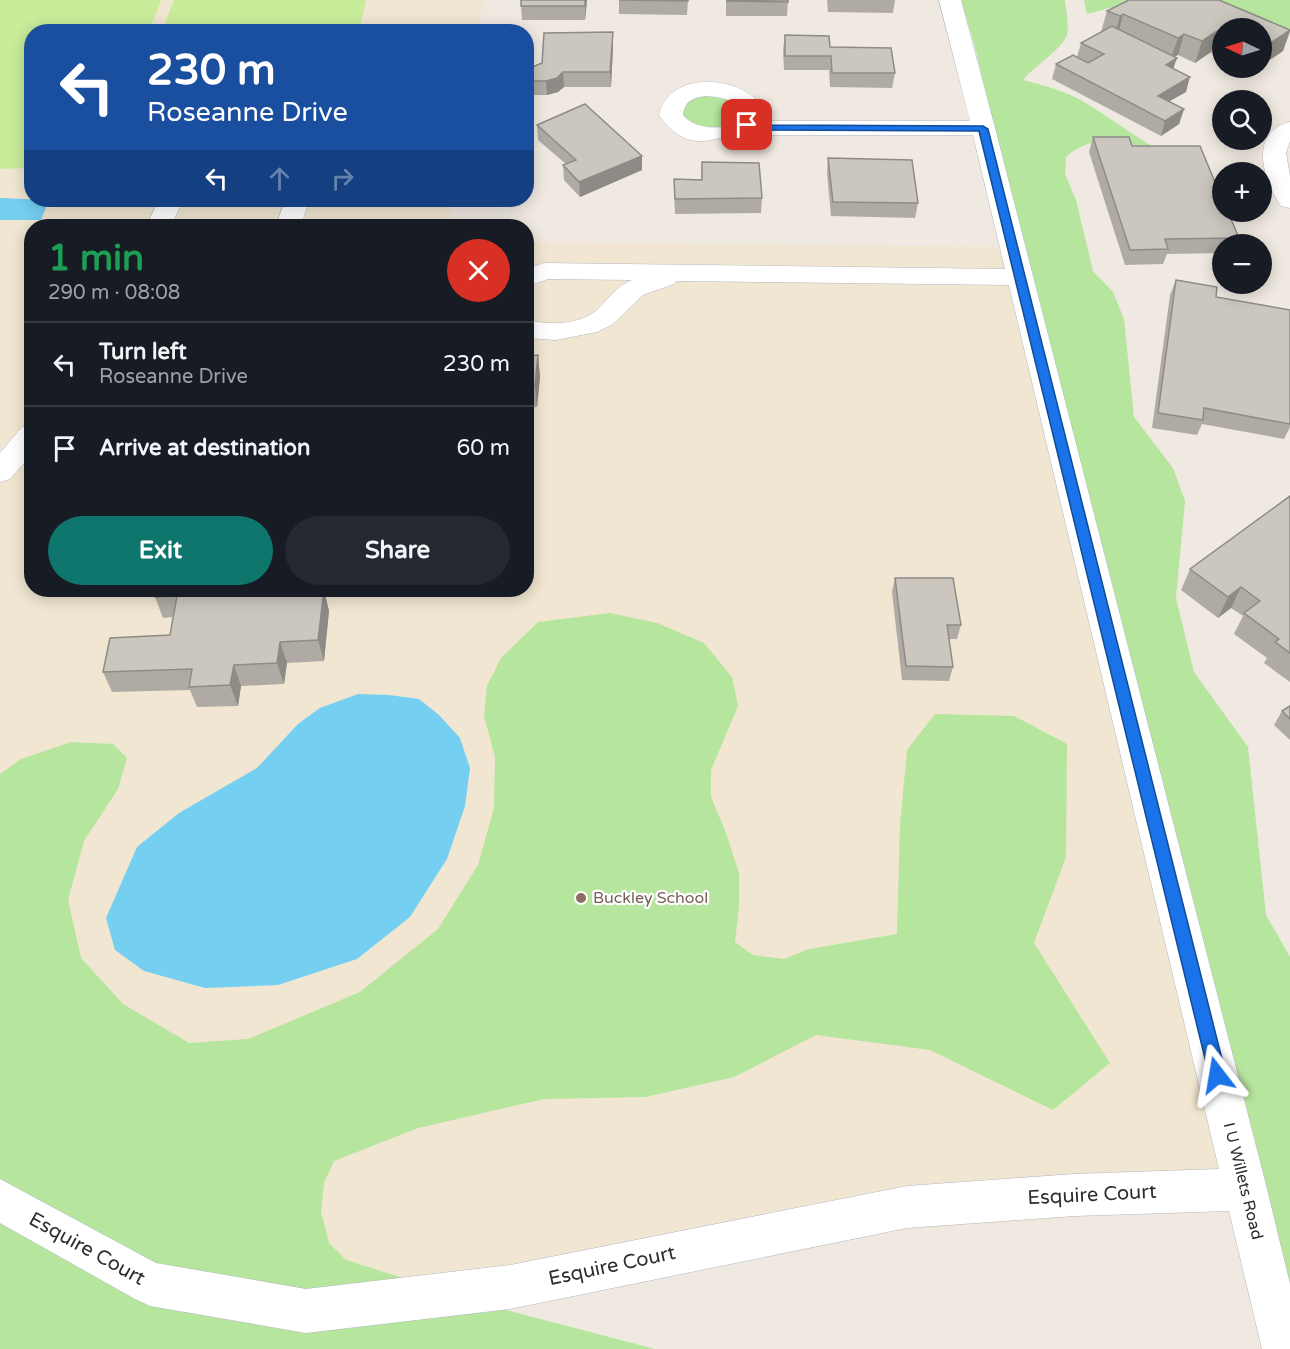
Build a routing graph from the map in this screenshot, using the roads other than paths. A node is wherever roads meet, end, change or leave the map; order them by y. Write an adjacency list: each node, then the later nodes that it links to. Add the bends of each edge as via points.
1 (950, 0): 3 (street, I U Willets Road)
2 (747, 125): 3 (street)
3 (983, 129): 8 (street, I U Willets Road)
4 (1290, 129): 5 (street, via 1280,135 1272,153)
5 (1290, 201)
6 (691, 274): 7 (street, via 544,271); 8 (street); 9 (street, via 635,288 592,324)
7 (534, 275)
8 (1019, 277): 12 (street, I U Willets Road)
9 (534, 331)
10 (24, 444): 11 (street)
11 (0, 472)
12 (1246, 1189): 13 (street, Esquire Court, via 1074,1195 907,1207 510,1287 306,1311 150,1284); 14 (street, I U Willets Road)
13 (0, 1200)
14 (1284, 1349)

